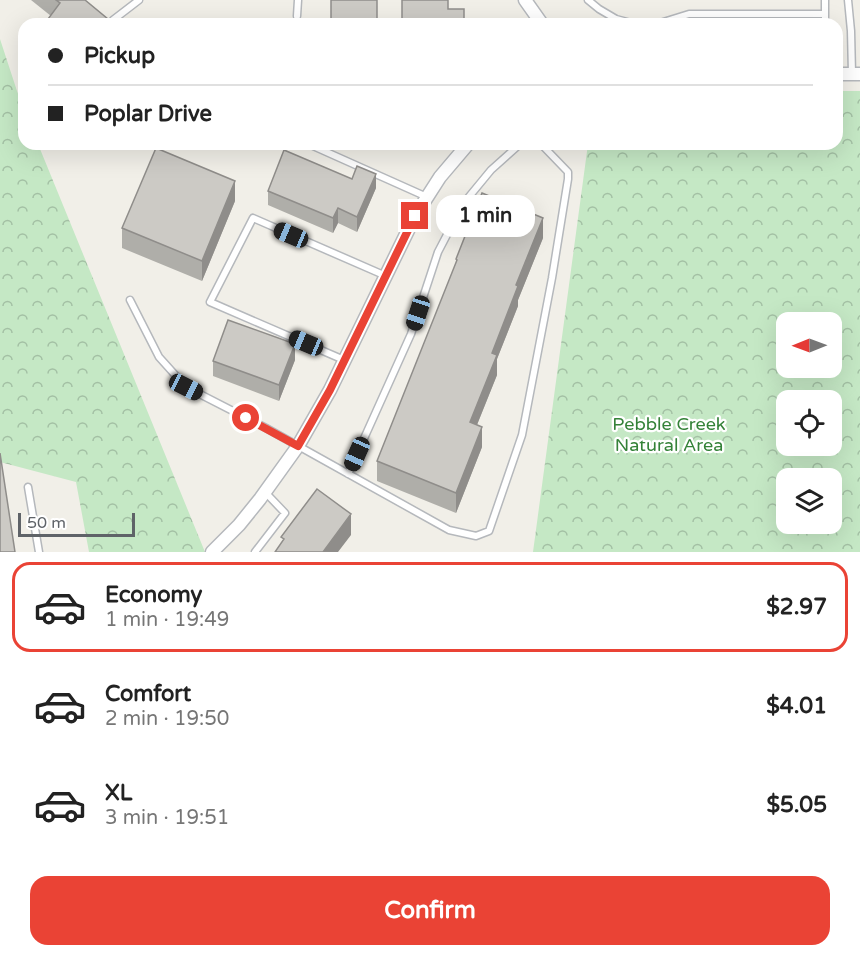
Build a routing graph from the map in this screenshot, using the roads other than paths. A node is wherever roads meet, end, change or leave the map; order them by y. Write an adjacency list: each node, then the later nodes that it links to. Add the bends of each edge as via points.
1 (139, 0): 10 (lane)
2 (298, 0): 9 (lane)
3 (588, 0): 12 (lane)
4 (825, 0): 8 (lane)
5 (848, 0): 16 (lane)
6 (530, 2): 11 (street)
7 (689, 14): 8 (lane); 13 (lane); 14 (lane)
8 (825, 14): 15 (lane)
9 (297, 16)
10 (116, 18)
11 (539, 18)
12 (614, 18)
13 (676, 18)
14 (689, 18)
15 (825, 18)
16 (851, 31): 17 (lane); 18 (lane)
17 (860, 31)
18 (856, 74)
19 (322, 150): 23 (lane)
20 (463, 150): 23 (street)
21 (513, 150): 28 (lane, via 463,204 438,252 411,333)
22 (547, 150): 28 (lane, via 568,172 568,178 522,435 489,531 476,536 449,530)
23 (427, 197): 24 (street)
24 (386, 276): 26 (street); 26 (lane, via 253,218 210,302)
25 (130, 300): 27 (lane, via 159,357 186,387)
26 (345, 360): 27 (street)
27 (298, 446): 28 (lane); 30 (street)
28 (348, 474)
29 (28, 487): 31 (lane)
30 (266, 492): 32 (street); 33 (lane, via 285,513)
31 (39, 552)
32 (213, 552)
33 (255, 552)

